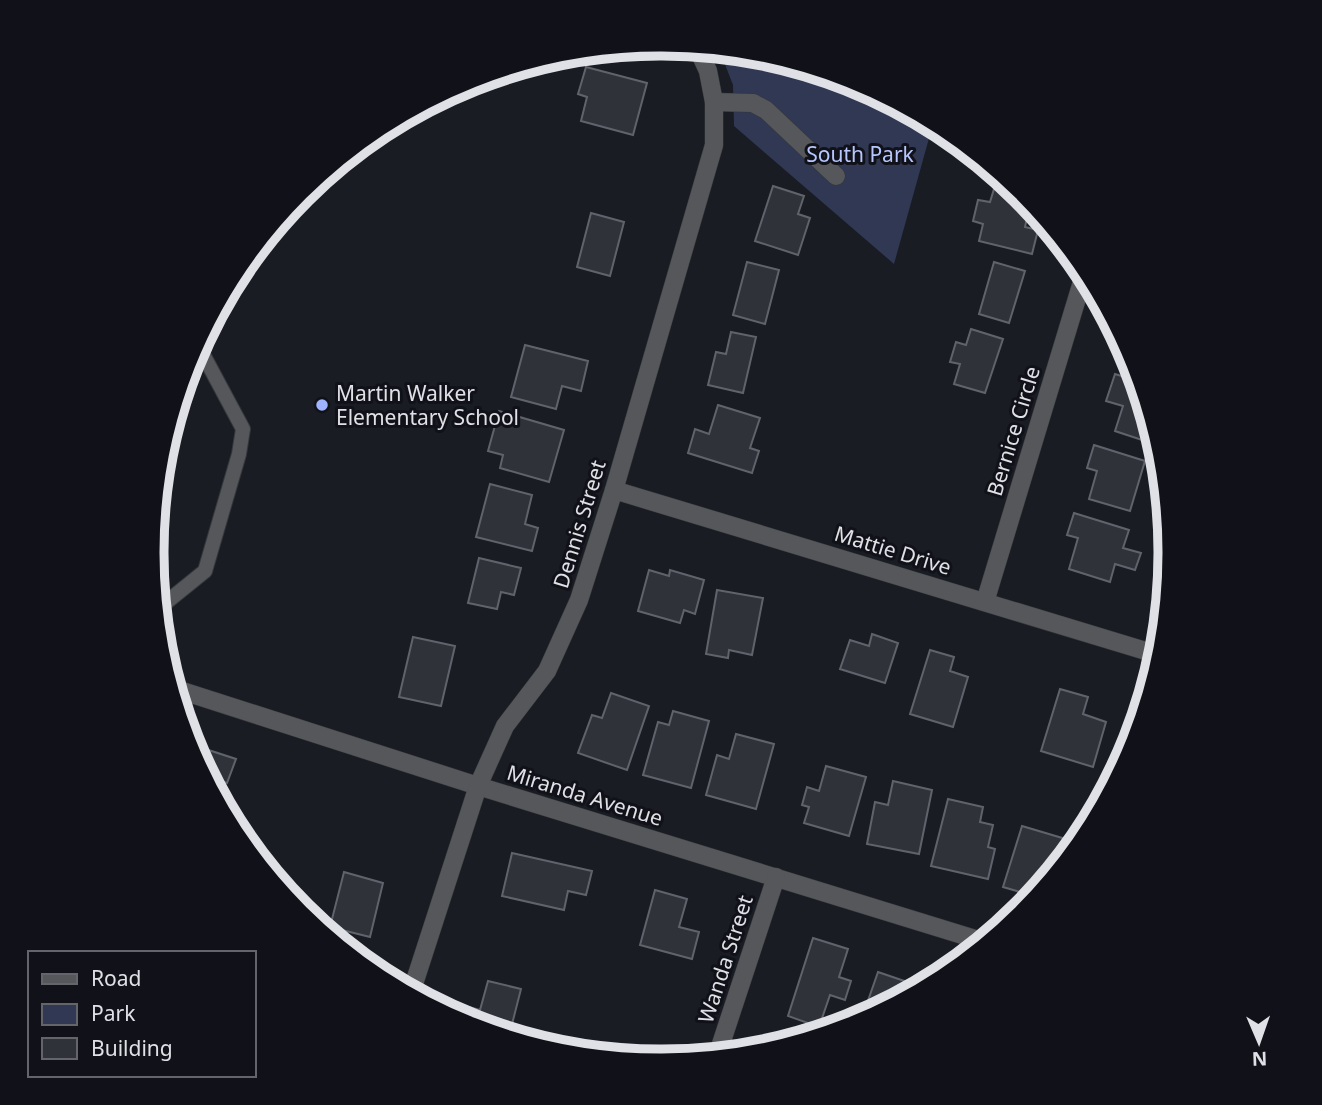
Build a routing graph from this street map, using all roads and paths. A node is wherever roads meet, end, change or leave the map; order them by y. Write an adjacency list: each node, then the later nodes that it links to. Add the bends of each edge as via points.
1 (702, 58): 2 (street, Dennis Street)
2 (714, 102): 3 (street, via 753,103 766,110); 6 (street, Dennis Street, via 714,145)
3 (836, 176)
4 (1080, 287): 8 (street, Bernice Circle)
5 (204, 357): 7 (lane, via 243,429 205,571)
6 (614, 490): 8 (street, Mattie Drive); 11 (street, Dennis Street, via 579,600 547,671 505,726)
7 (168, 601)
8 (985, 602): 9 (street, Mattie Drive)
9 (1147, 651)
10 (184, 692): 11 (street, Miranda Avenue)
11 (478, 786): 12 (street, Miranda Avenue); 14 (street, Dennis Street)
12 (776, 877): 13 (street, Miranda Avenue); 15 (street, Wanda Street)
13 (973, 938)
14 (414, 983)
15 (720, 1046)

